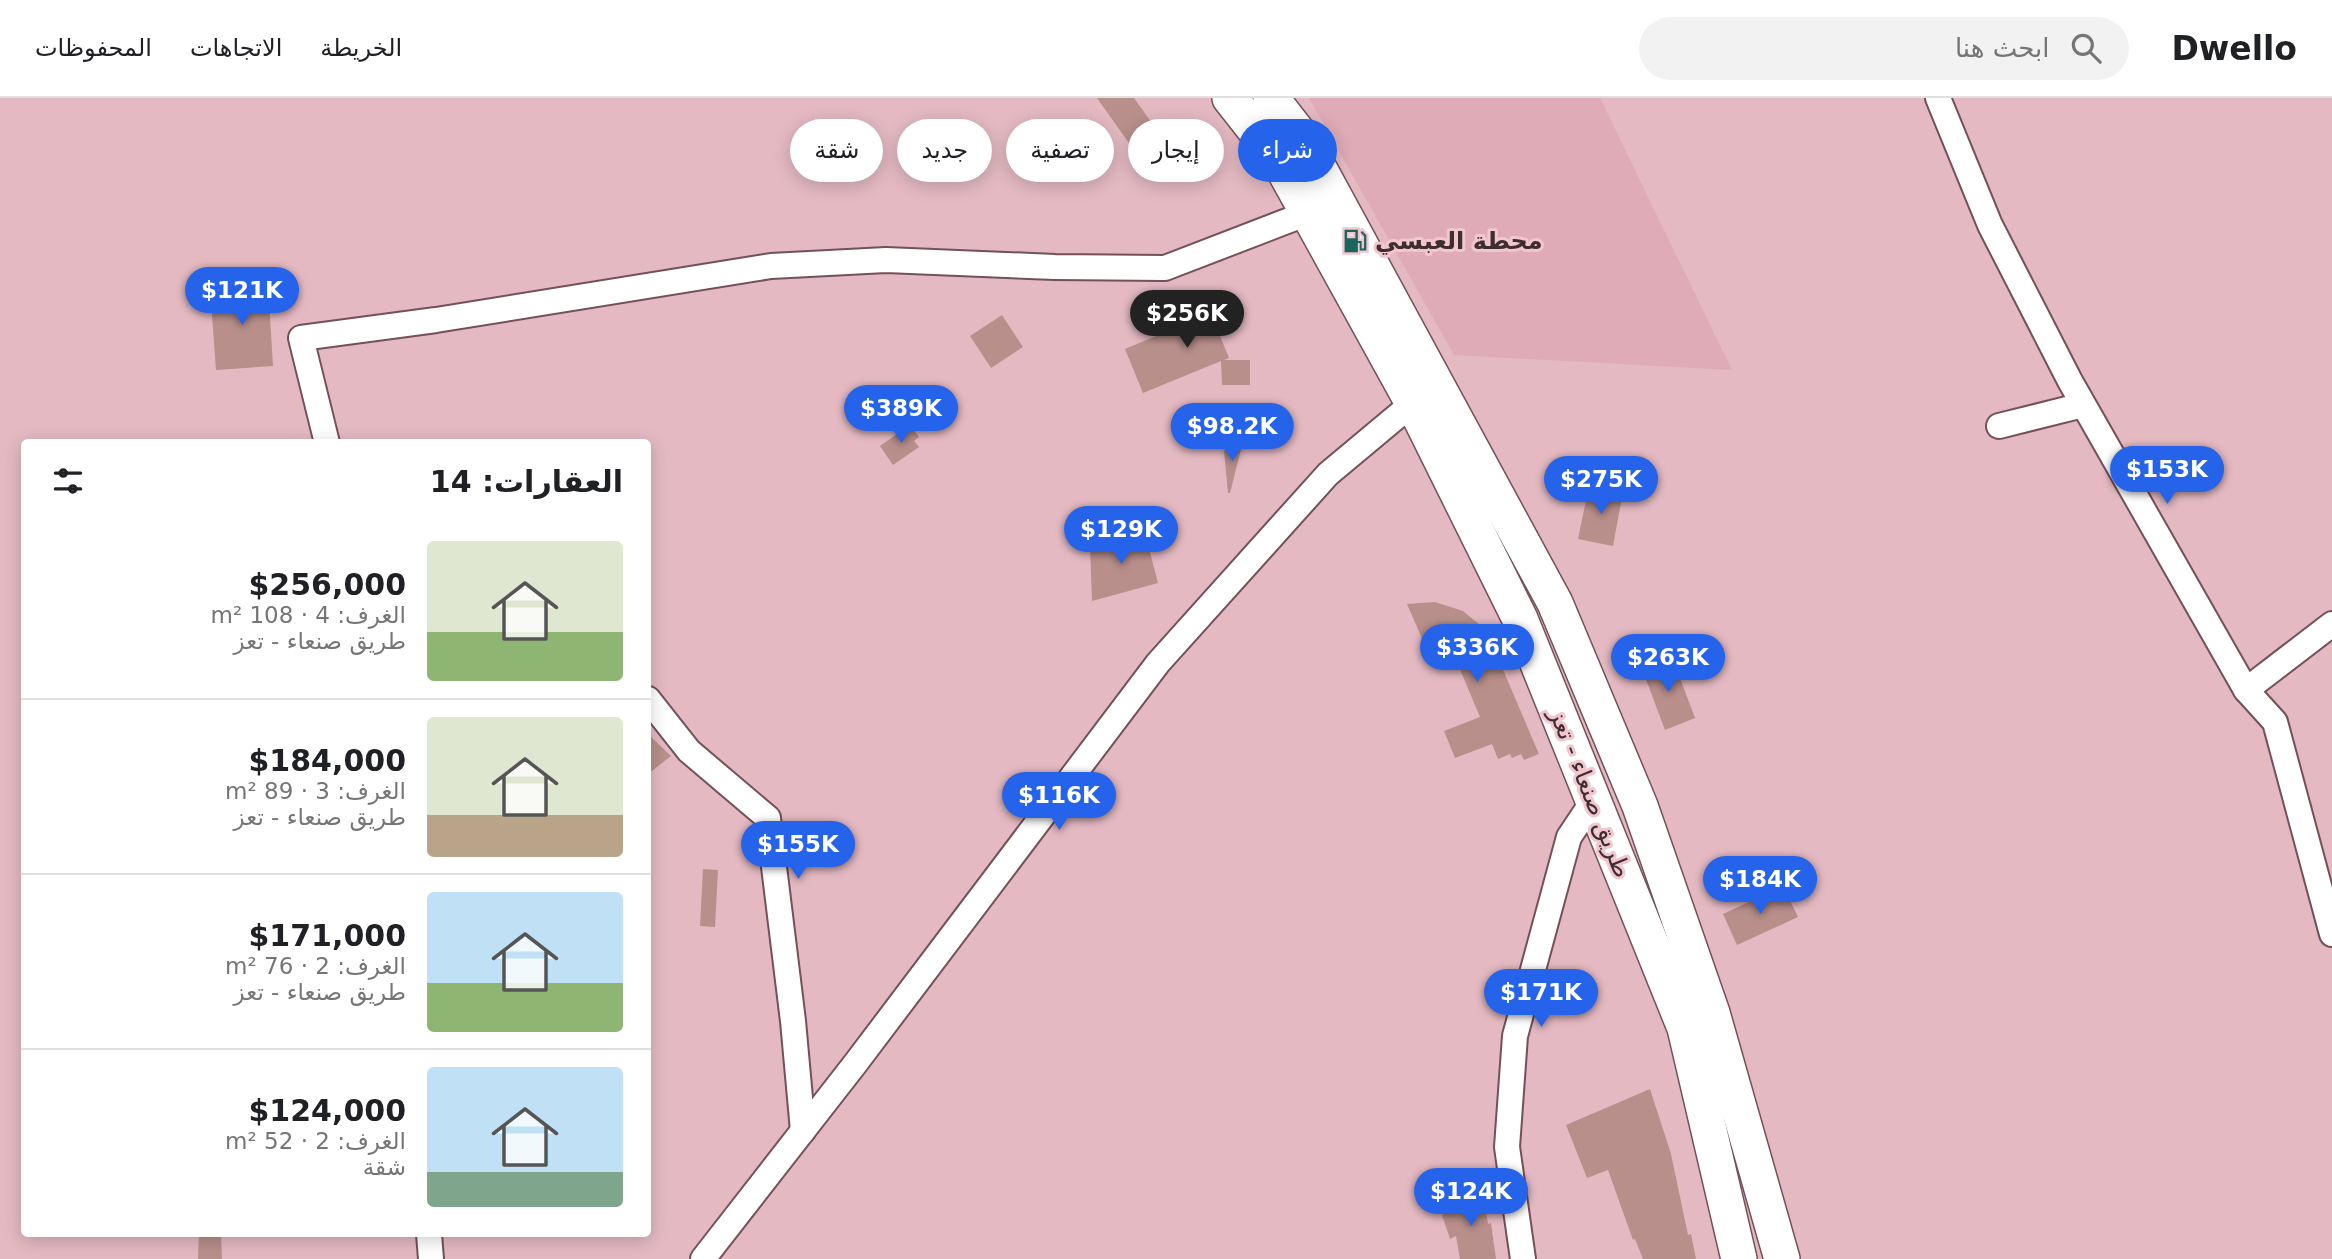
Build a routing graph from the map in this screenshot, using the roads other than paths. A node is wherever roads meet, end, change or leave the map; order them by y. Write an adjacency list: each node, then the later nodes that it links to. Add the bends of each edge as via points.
1 (1230, 98): 4 (highway, طريق صنعاء - تعز, via 1278,159)
2 (1271, 98): 20 (highway, طريق صنعاء - تعز, via 1303,139 1555,603 1640,806 1708,1000)
3 (1937, 98): 6 (street, via 1990,225)
4 (1308, 213): 5 (highway, طريق صنعاء - تعز); 8 (street, via 1165,268 886,260 771,267 301,338)
5 (1413, 403): 12 (highway, طريق صنعاء - تعز, via 1520,619); 14 (street, via 1328,474 1158,663)
6 (2083, 405): 7 (street); 10 (street)
7 (1998, 426)
8 (326, 439)
9 (2332, 624): 10 (street)
10 (2246, 690): 13 (street, via 2275,722)
11 (651, 703): 14 (street, via 690,751 768,818)
12 (1593, 801): 18 (street, via 1569,837 1515,1036 1507,1147); 19 (highway, طريق صنعاء - تعز, via 1685,1028)
13 (2332, 934)
14 (803, 1131): 17 (street)
15 (429, 1237): 16 (street)
16 (430, 1259)
17 (703, 1259)
18 (1522, 1259)
19 (1739, 1259)
20 (1782, 1259)

